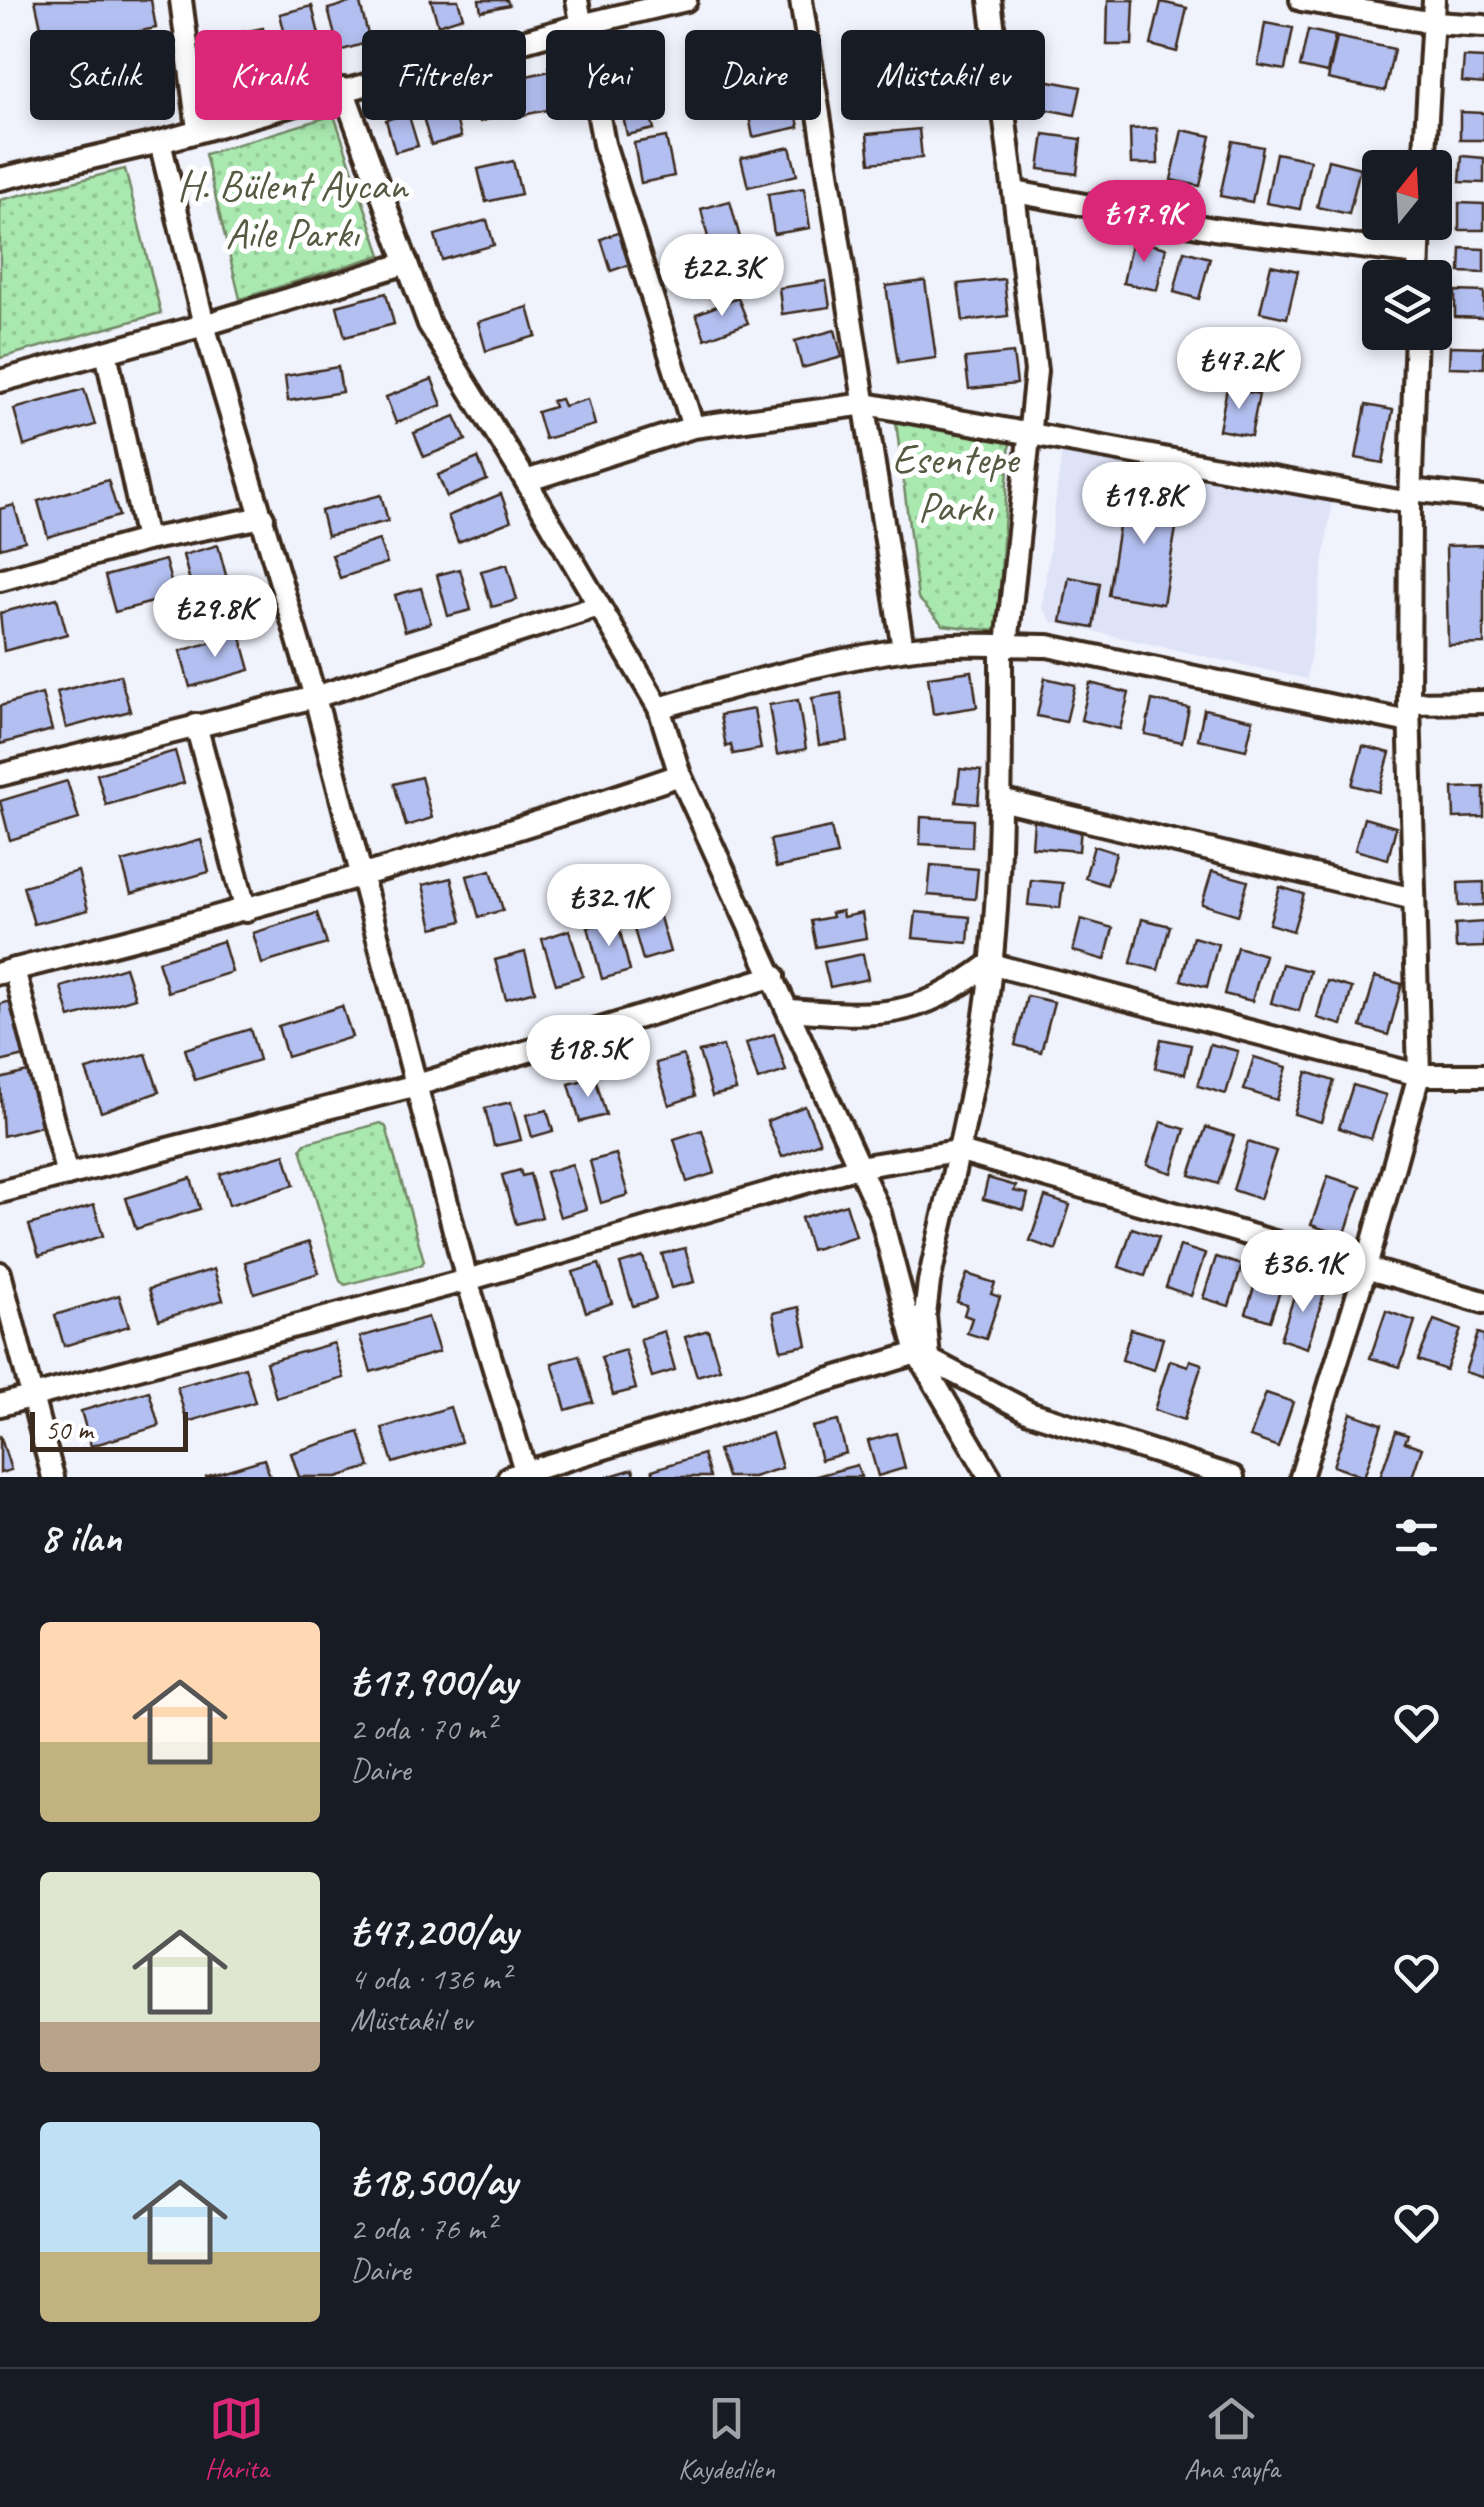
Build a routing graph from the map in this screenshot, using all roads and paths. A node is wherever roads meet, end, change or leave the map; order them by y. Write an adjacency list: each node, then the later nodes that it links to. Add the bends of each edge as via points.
1 (181, 0): 12 (street)
2 (577, 0): 9 (street)
3 (686, 0): 9 (street)
4 (801, 0): 25 (street)
5 (990, 0): 16 (street)
6 (1301, 0): 8 (street)
7 (1434, 0): 8 (street)
8 (1434, 23): 10 (street); 14 (street)
9 (582, 25): 11 (street); 26 (street, via 604,144)
10 (1484, 26)
11 (344, 89): 12 (street); 20 (street)
12 (198, 129): 13 (street)
13 (160, 142): 15 (street); 21 (street)
14 (1425, 150)
15 (0, 178)
16 (1015, 192): 18 (street, via 1214,230); 27 (street, via 1036,371)
17 (1419, 240): 18 (street)
18 (1418, 254): 19 (street)
19 (1418, 260)
20 (406, 263): 21 (street); 28 (street, via 429,324)
21 (204, 325): 23 (street); 31 (street)
22 (1415, 350): 29 (street)
23 (106, 352): 24 (street); 32 (street)
24 (0, 381)
25 (866, 404): 26 (street); 27 (street); 36 (street)
26 (693, 428): 28 (street)
27 (1031, 432): 29 (street); 35 (street)
28 (526, 481): 34 (street)
29 (1410, 496): 30 (street); 40 (street)
30 (1484, 498)
31 (264, 517): 32 (street); 37 (street)
32 (146, 540): 33 (street)
33 (0, 580)
34 (600, 606): 37 (street); 39 (street)
35 (1004, 645): 36 (street); 40 (street, via 1048,646); 44 (street)
36 (903, 649): 39 (street)
37 (314, 696): 41 (street); 45 (street)
38 (1484, 702): 40 (street)
39 (659, 708): 43 (street)
40 (1409, 712): 46 (street)
41 (196, 725): 42 (street); 47 (street)
42 (0, 774)
43 (680, 775): 45 (street, via 521,830); 50 (street)
44 (1001, 800): 46 (street); 48 (street)
45 (361, 873): 47 (street); 54 (street)
46 (1414, 898): 52 (street)
47 (246, 911): 49 (street)
48 (990, 964): 51 (street, via 953,992 878,1016); 52 (street); 55 (street, via 979,1056)
49 (7, 971): 57 (street)
50 (774, 976): 51 (street); 54 (street)
51 (789, 1010): 56 (street)
52 (1419, 1075): 53 (street); 59 (street)
53 (1484, 1075)
54 (418, 1085): 57 (street); 61 (street)
55 (957, 1152): 56 (street); 59 (street); 63 (street, via 929,1282)
56 (858, 1167): 61 (street); 63 (street, via 880,1213)
57 (67, 1175): 58 (street)
58 (0, 1192)
59 (1365, 1271): 62 (street); 70 (street)
60 (0, 1273): 64 (street)
61 (467, 1280): 64 (street); 66 (street)
62 (1484, 1302)
63 (924, 1357): 66 (street); 68 (street); 69 (street, via 1028,1412)
64 (32, 1396): 65 (street); 67 (street)
65 (0, 1405)
66 (520, 1475)
67 (53, 1477)
68 (990, 1477)
69 (1233, 1477)
70 (1302, 1477)

